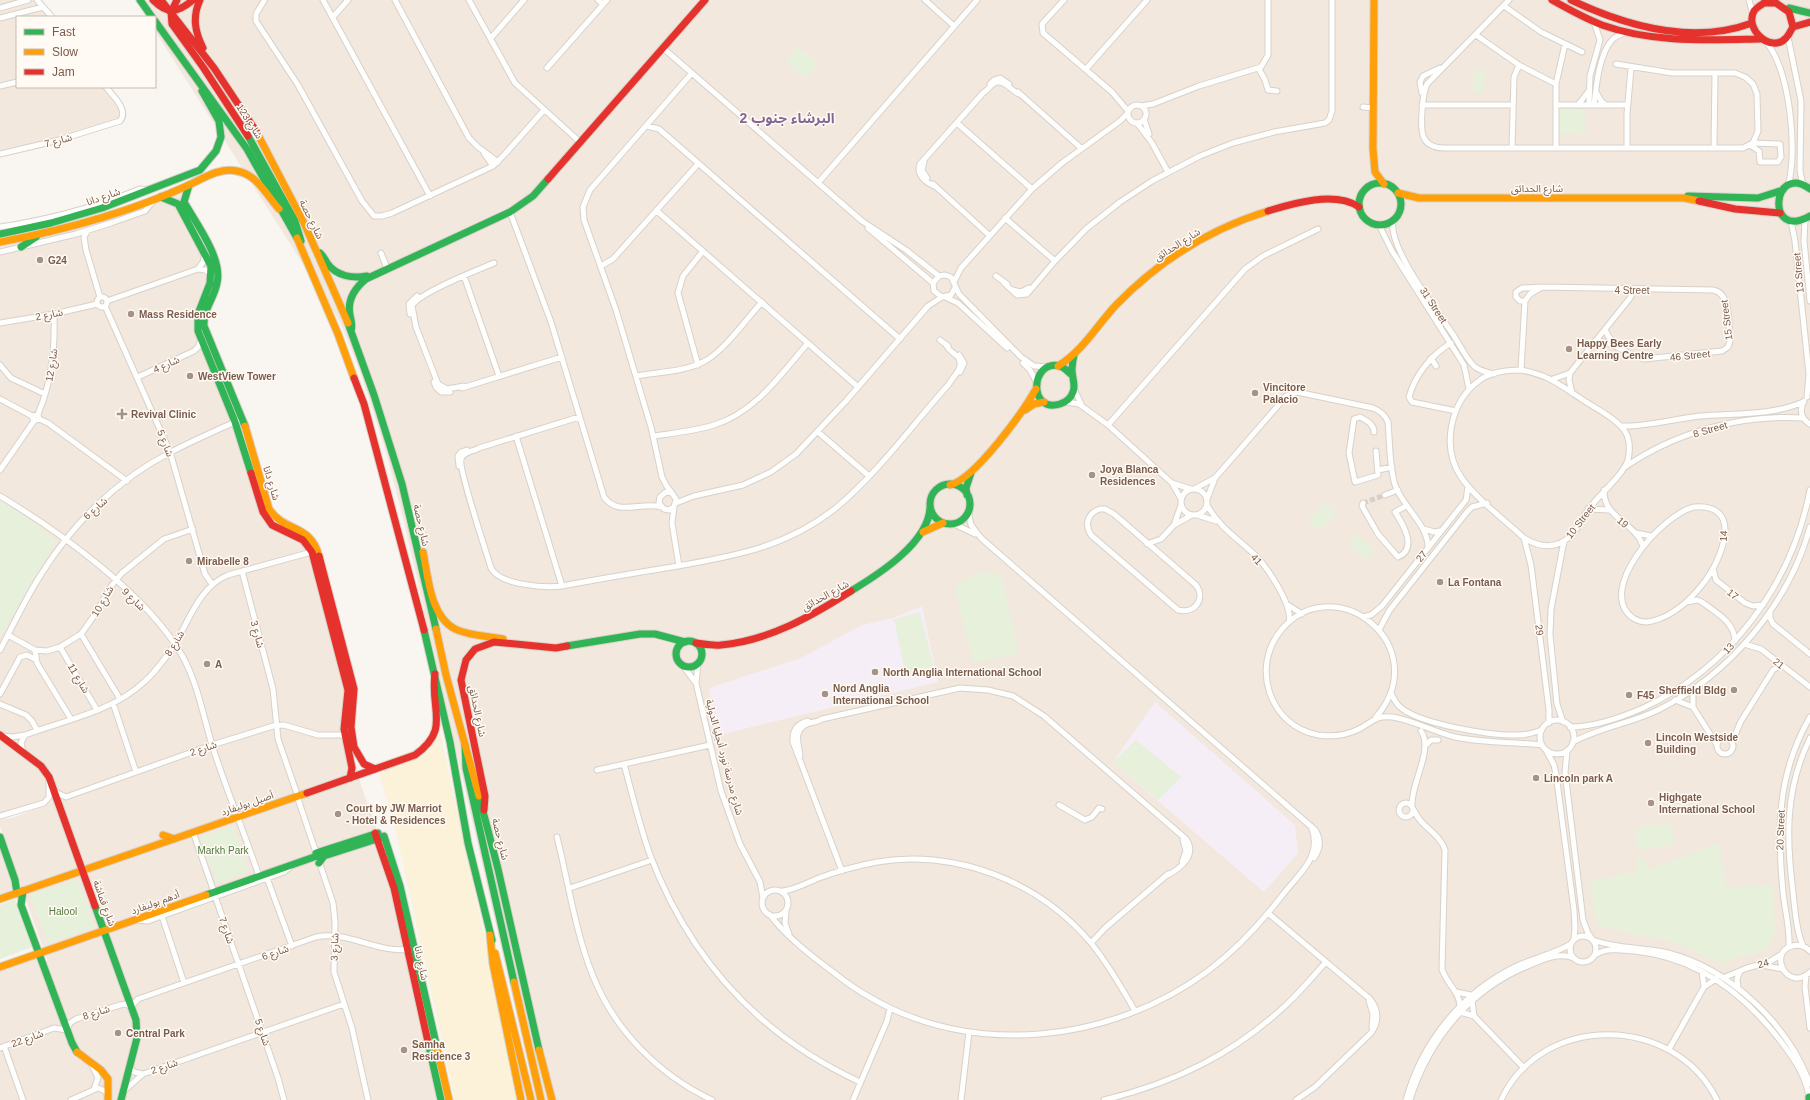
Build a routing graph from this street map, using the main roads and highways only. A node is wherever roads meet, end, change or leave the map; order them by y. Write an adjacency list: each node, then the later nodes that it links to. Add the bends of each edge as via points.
1 (140, 0): 15 (main road)
2 (152, 0): 13 (main road)
3 (162, 0): 13 (main road, شارع حصة)
4 (176, 0): 13 (main road)
5 (193, 0): 13 (main road)
6 (200, 0): 21 (main road, via 195,13 197,35)
7 (705, 0): 48 (main road, via 533,196 510,212)
8 (1374, 0): 23 (main road)
9 (1552, 0): 20 (main road, via 1594,22 1652,38 1685,41)
10 (1572, 0): 16 (main road, via 1614,19 1670,30 1731,30)
11 (1772, 1): 12 (main road); 16 (main road, via 1761,5)
12 (1789, 8): 14 (main road); 19 (main road, via 1794,21)
13 (171, 12): 21 (main road, شارع حصة); 46 (main road, شارع 123, via 172,24 256,148 295,221)
14 (1810, 13)
15 (151, 16)
16 (1752, 20): 20 (main road, via 1753,29)
17 (156, 22): 22 (main road)
18 (1810, 22): 19 (main road)
19 (1793, 27): 20 (main road, via 1788,37 1781,42)
20 (1763, 41)
21 (215, 69): 47 (main road, شارع حصة, via 260,139)
22 (197, 78): 33 (main road, شارع دانا, via 218,120 221,137 216,153 200,170); 38 (main road, via 247,149)
23 (1373, 149): 24 (main road, via 1375,172); 28 (main road, via 1371,177)
24 (1384, 184): 28 (main road, via 1375,184); 29 (main road, via 1391,186)
25 (190, 185): 30 (main road, شارع دانا); 38 (main road, شارع دانا, via 219,172 244,172 258,181); 43 (main road, شارع دانا, via 184,202)
26 (1785, 188): 27 (main road, شارع الحدائق, via 1795,184); 32 (main road, شارع الحدائق, via 1758,198); 37 (main road, via 1777,201)
27 (1810, 189)
28 (1365, 190): 34 (main road, via 1348,197 1323,199); 35 (main road)
29 (1398, 193): 31 (main road, شارع الحدائق); 36 (main road)
30 (161, 197): 40 (main road, شارع دانا); 43 (main road, شارع دانا, via 178,204)
31 (1419, 198): 32 (main road, شارع الحدائق); 36 (main road, via 1410,200)
32 (1654, 198): 37 (main road, شارع الحدائق, via 1684,198 1735,209)
33 (116, 202): 40 (main road, via 109,208 82,218); 41 (main road, شارع دانا, via 48,224)
34 (1317, 202): 35 (main road, via 1346,200); 50 (main road, شارع الحدائق, via 1288,206 1257,215 1226,227 1186,248 1134,287)
35 (1359, 207): 36 (main road, via 1364,218 1379,225 1393,221)
36 (1400, 209)
37 (1780, 213): 39 (main road, via 1791,221)
38 (285, 214): 46 (main road)
39 (1808, 218)
40 (79, 229): 42 (main road, شارع دانا)
41 (0, 234)
42 (38, 235): 44 (main road, شارع دانا); 45 (main road)
43 (198, 235): 56 (main road, شارع دانا, via 212,274 209,288 196,315 198,332); 56 (main road, شارع دانا, via 216,260 219,275 216,290 205,309 203,324)
44 (0, 242)
45 (21, 247)
46 (302, 247): 72 (main road, via 364,404)
47 (316, 250): 48 (main road, via 322,254 331,268 341,274 356,278); 49 (main road, شارع حصة)
48 (371, 275): 49 (main road, via 357,287 351,298)
49 (351, 331): 62 (main road, شارع حصة, via 382,419)
50 (1076, 351): 51 (main road, شارع الحدائق); 52 (main road)
51 (1058, 366): 52 (main road); 53 (main road, via 1048,367 1040,373)
52 (1072, 375): 54 (main road, via 1074,389 1065,402 1053,405)
53 (1036, 389): 54 (main road); 55 (main road)
54 (1044, 402): 55 (main road, via 1034,404)
55 (1022, 412): 57 (main road)
56 (238, 421): 64 (main road, شارع دانا, via 263,512 278,529 303,540)
57 (972, 470): 58 (main road, via 959,482); 59 (main road, via 966,488)
58 (950, 485): 59 (main road, via 958,487); 60 (main road, via 934,493 930,500)
59 (967, 495): 61 (main road, via 968,510 962,520 954,524)
60 (930, 508): 61 (main road, via 933,516); 63 (main road, via 928,523)
61 (943, 523): 63 (main road)
62 (411, 524): 69 (main road, شارع الحدائق, via 418,532 437,608 444,620 457,630); 74 (main road, شارع حصة)
63 (923, 532): 68 (main road, شارع الحدائق, via 881,571 831,605 770,633)
64 (314, 551): 75 (main road, شارع دانا, via 354,689 355,701 350,729 352,739 362,763); 76 (main road, شارع دانا, via 348,690 344,735 352,766)
65 (661, 636): 66 (main road); 69 (main road, شارع الحدائق, via 640,634 556,648); 70 (main road)
66 (685, 642): 67 (main road); 70 (main road)
67 (696, 643): 68 (main road); 71 (main road, via 701,649)
68 (719, 645): 71 (main road)
69 (527, 646): 77 (main road, شارع الحدائق, via 487,644 475,649 463,666 462,686 485,796)
70 (676, 652): 71 (main road, via 678,662 684,667 694,667)
71 (700, 662)
72 (435, 673): 75 (main road, أصيل بوليفارد, via 433,688 438,721 434,737 429,745 415,755); 91 (main road, via 468,844)
73 (0, 735): 83 (main road, شارع قماشة, via 41,766 49,777)
74 (465, 745): 77 (main road, شارع حصة); 101 (main road, via 466,768)
75 (376, 769): 76 (main road, أصيل بوليفارد)
76 (350, 778): 81 (main road, أصيل بوليفارد, via 296,794)
77 (484, 810): 102 (main road, شارع حصة, via 541,1062)
78 (162, 835): 81 (main road)
79 (379, 836): 82 (main road, via 324,856); 84 (main road, أدهم بوليفارد, via 316,854); 92 (main road, شارع دانا)
80 (0, 837): 86 (main road)
81 (174, 839): 83 (main road, أصيل بوليفارد)
82 (320, 863)
83 (82, 871): 86 (main road, أصيل بوليفارد); 90 (main road, شارع قماشة)
84 (240, 882): 85 (main road); 88 (main road, أدهم بوليفارد, via 215,894)
85 (233, 890)
86 (20, 892): 87 (main road, أصيل بوليفارد); 93 (main road, via 21,905)
87 (0, 899)
88 (186, 902): 89 (main road); 90 (main road, أدهم بوليفارد)
89 (194, 904)
90 (104, 931): 93 (main road, أدهم بوليفارد); 95 (main road, شارع قماشة, via 138,1032)
91 (490, 935): 99 (main road, via 493,964); 100 (main road)
92 (412, 948): 97 (main road, شارع دانا); 98 (main road, شارع دانا)
93 (39, 953): 94 (main road, أدهم بوليفارد); 96 (main road, via 61,1015 78,1053 101,1070 108,1079)
94 (0, 967)
95 (122, 1097)
96 (108, 1098)
97 (441, 1100)
98 (448, 1100)
99 (521, 1100)
100 (532, 1100)
101 (541, 1100)
102 (552, 1100)

